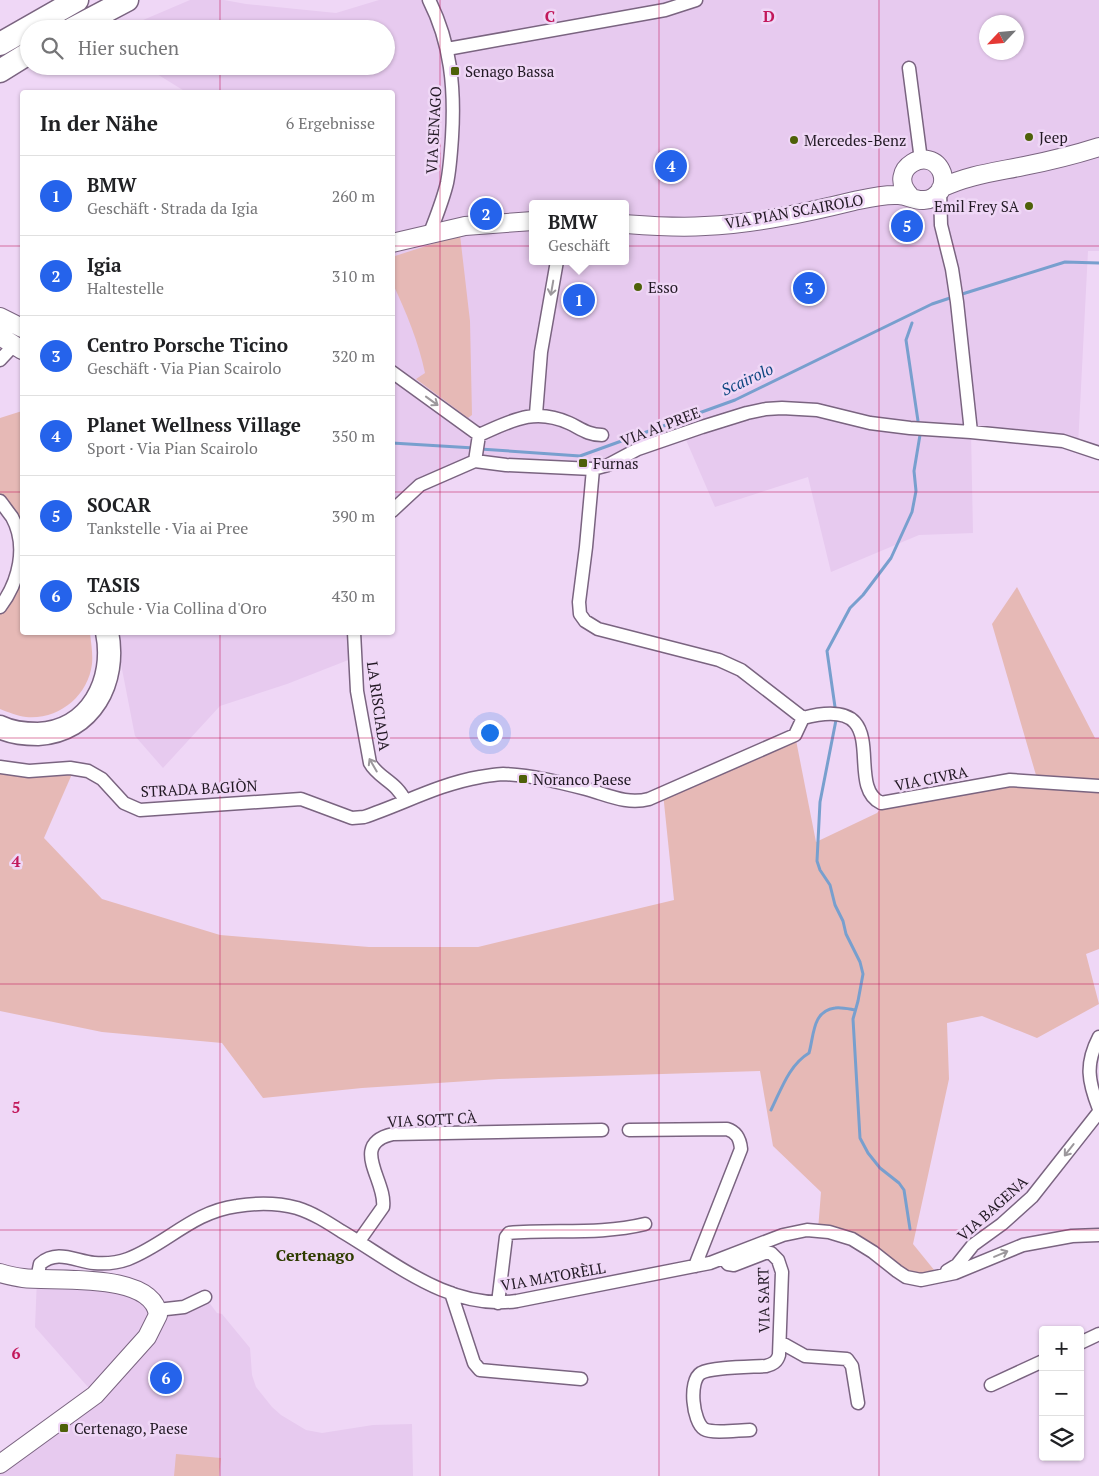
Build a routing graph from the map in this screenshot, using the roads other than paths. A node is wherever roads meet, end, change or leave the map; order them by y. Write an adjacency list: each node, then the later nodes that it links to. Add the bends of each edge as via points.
1 (76, 0): 5 (highway)
2 (127, 0): 6 (highway)
3 (429, 0): 9 (street, VIA SENAGO)
4 (696, 0): 9 (street, via 664,10)
5 (41, 20)
6 (89, 20)
7 (20, 32): 8 (highway)
8 (0, 44)
9 (447, 49): 23 (street, VIA SENAGO, via 453,86 451,157 447,183)
10 (20, 59): 12 (highway)
11 (909, 68): 14 (street)
12 (0, 71)
13 (1099, 147): 16 (main road)
14 (921, 160): 15 (main road, via 931,161); 17 (main road, via 911,163)
15 (939, 168): 16 (main road); 18 (main road, via 943,178)
16 (982, 173): 18 (main road)
17 (903, 176): 19 (main road, via 904,187); 20 (main road)
18 (941, 189): 19 (main road, via 930,199); 32 (street, via 941,225 957,302)
19 (910, 196): 20 (main road)
20 (872, 197): 22 (main road, VIA PIAN SCAIROLO, via 737,224 661,227)
21 (529, 221): 23 (main road, via 487,223)
22 (629, 224)
23 (430, 234): 24 (main road)
24 (395, 242)
25 (556, 265): 31 (street, one-way to 31, via 541,352)
26 (0, 317): 27 (main road)
27 (20, 327)
28 (12, 344): 29 (street)
29 (0, 360)
30 (395, 374): 33 (street, one-way to 33)
31 (536, 414): 33 (street); 34 (street)
32 (970, 432): 35 (street, VIA AI PREE, via 1063,441); 37 (street, VIA AI PREE, via 870,423 817,410 766,409 684,433)
33 (479, 435): 36 (street)
34 (602, 435)
35 (1099, 453)
36 (475, 461): 37 (street, VIA AI PREE); 39 (street, via 420,485)
37 (593, 469): 45 (street, via 579,602 580,614 585,621 598,629 718,660 741,670)
38 (0, 501): 40 (street)
39 (395, 508)
40 (12, 518): 41 (street); 42 (street, via 19,544 19,566 14,584)
41 (20, 529)
42 (0, 607)
43 (107, 635): 46 (highway, via 110,658 106,677 99,696 82,717 44,733 17,733)
44 (354, 635): 49 (street, LA RISCIADA, one-way to 44, via 391,782 370,763 358,691)
45 (803, 718): 48 (street, VIA CIVRA, via 819,714 845,715 854,722 861,733 869,787 881,803 1010,780); 49 (street, via 795,735 642,801 621,800 534,777 501,774 444,786)
46 (0, 727)
47 (0, 768): 49 (street, STRADA BAGIÒN, via 88,771 102,779 124,804 140,810 301,799 352,818 364,817)
48 (1099, 786)
49 (404, 801)
50 (1099, 1037): 51 (street, via 1089,1067)
51 (1099, 1110): 57 (street, VIA BAGENA, one-way to 57, via 1032,1197)
52 (602, 1130): 56 (street, VIA SOTT CÀ, via 393,1134 383,1137 371,1151 371,1163 382,1192 383,1207)
53 (629, 1130): 60 (street, via 727,1129 738,1136 740,1150)
54 (644, 1224): 66 (street, via 590,1232 508,1233)
55 (1099, 1235): 59 (street, VIA MATORÈLL, one-way to 55, via 1022,1245)
56 (359, 1241): 63 (street, VIA MATORÈLL, via 298,1208 238,1206 200,1217 141,1253 116,1262 94,1263 50,1257 40,1264); 64 (street, VIA MATORÈLL, via 404,1271)
57 (971, 1247): 59 (street); 62 (street, VIA BAGENA, via 957,1265)
58 (724, 1259): 60 (street, VIA MATORÈLL); 62 (street, VIA MATORÈLL, via 783,1235 818,1230 861,1244 906,1276 921,1280); 70 (street, VIA SART, via 728,1264 734,1264 771,1253 778,1260 782,1272)
59 (978, 1263): 62 (street, VIA MATORÈLL)
60 (695, 1266): 66 (street, VIA MATORÈLL)
61 (0, 1274): 63 (main road)
62 (939, 1276)
63 (37, 1279): 67 (main road, via 98,1280 147,1297)
64 (452, 1293): 66 (street, VIA MATORÈLL); 72 (street, via 474,1363 480,1370)
65 (205, 1297): 67 (street, via 184,1307)
66 (498, 1303)
67 (157, 1310): 76 (main road, via 157,1319 147,1337 95,1395)
68 (1099, 1334): 69 (street)
69 (1084, 1341)
70 (780, 1342): 74 (street, VIA SART, via 805,1356 847,1359 852,1366); 75 (street, VIA SART, via 779,1355 774,1363 711,1370 701,1373 693,1384 701,1427 711,1431)
71 (1039, 1363): 73 (street)
72 (580, 1379)
73 (991, 1385)
74 (858, 1403)
75 (750, 1430)
76 (0, 1464)

